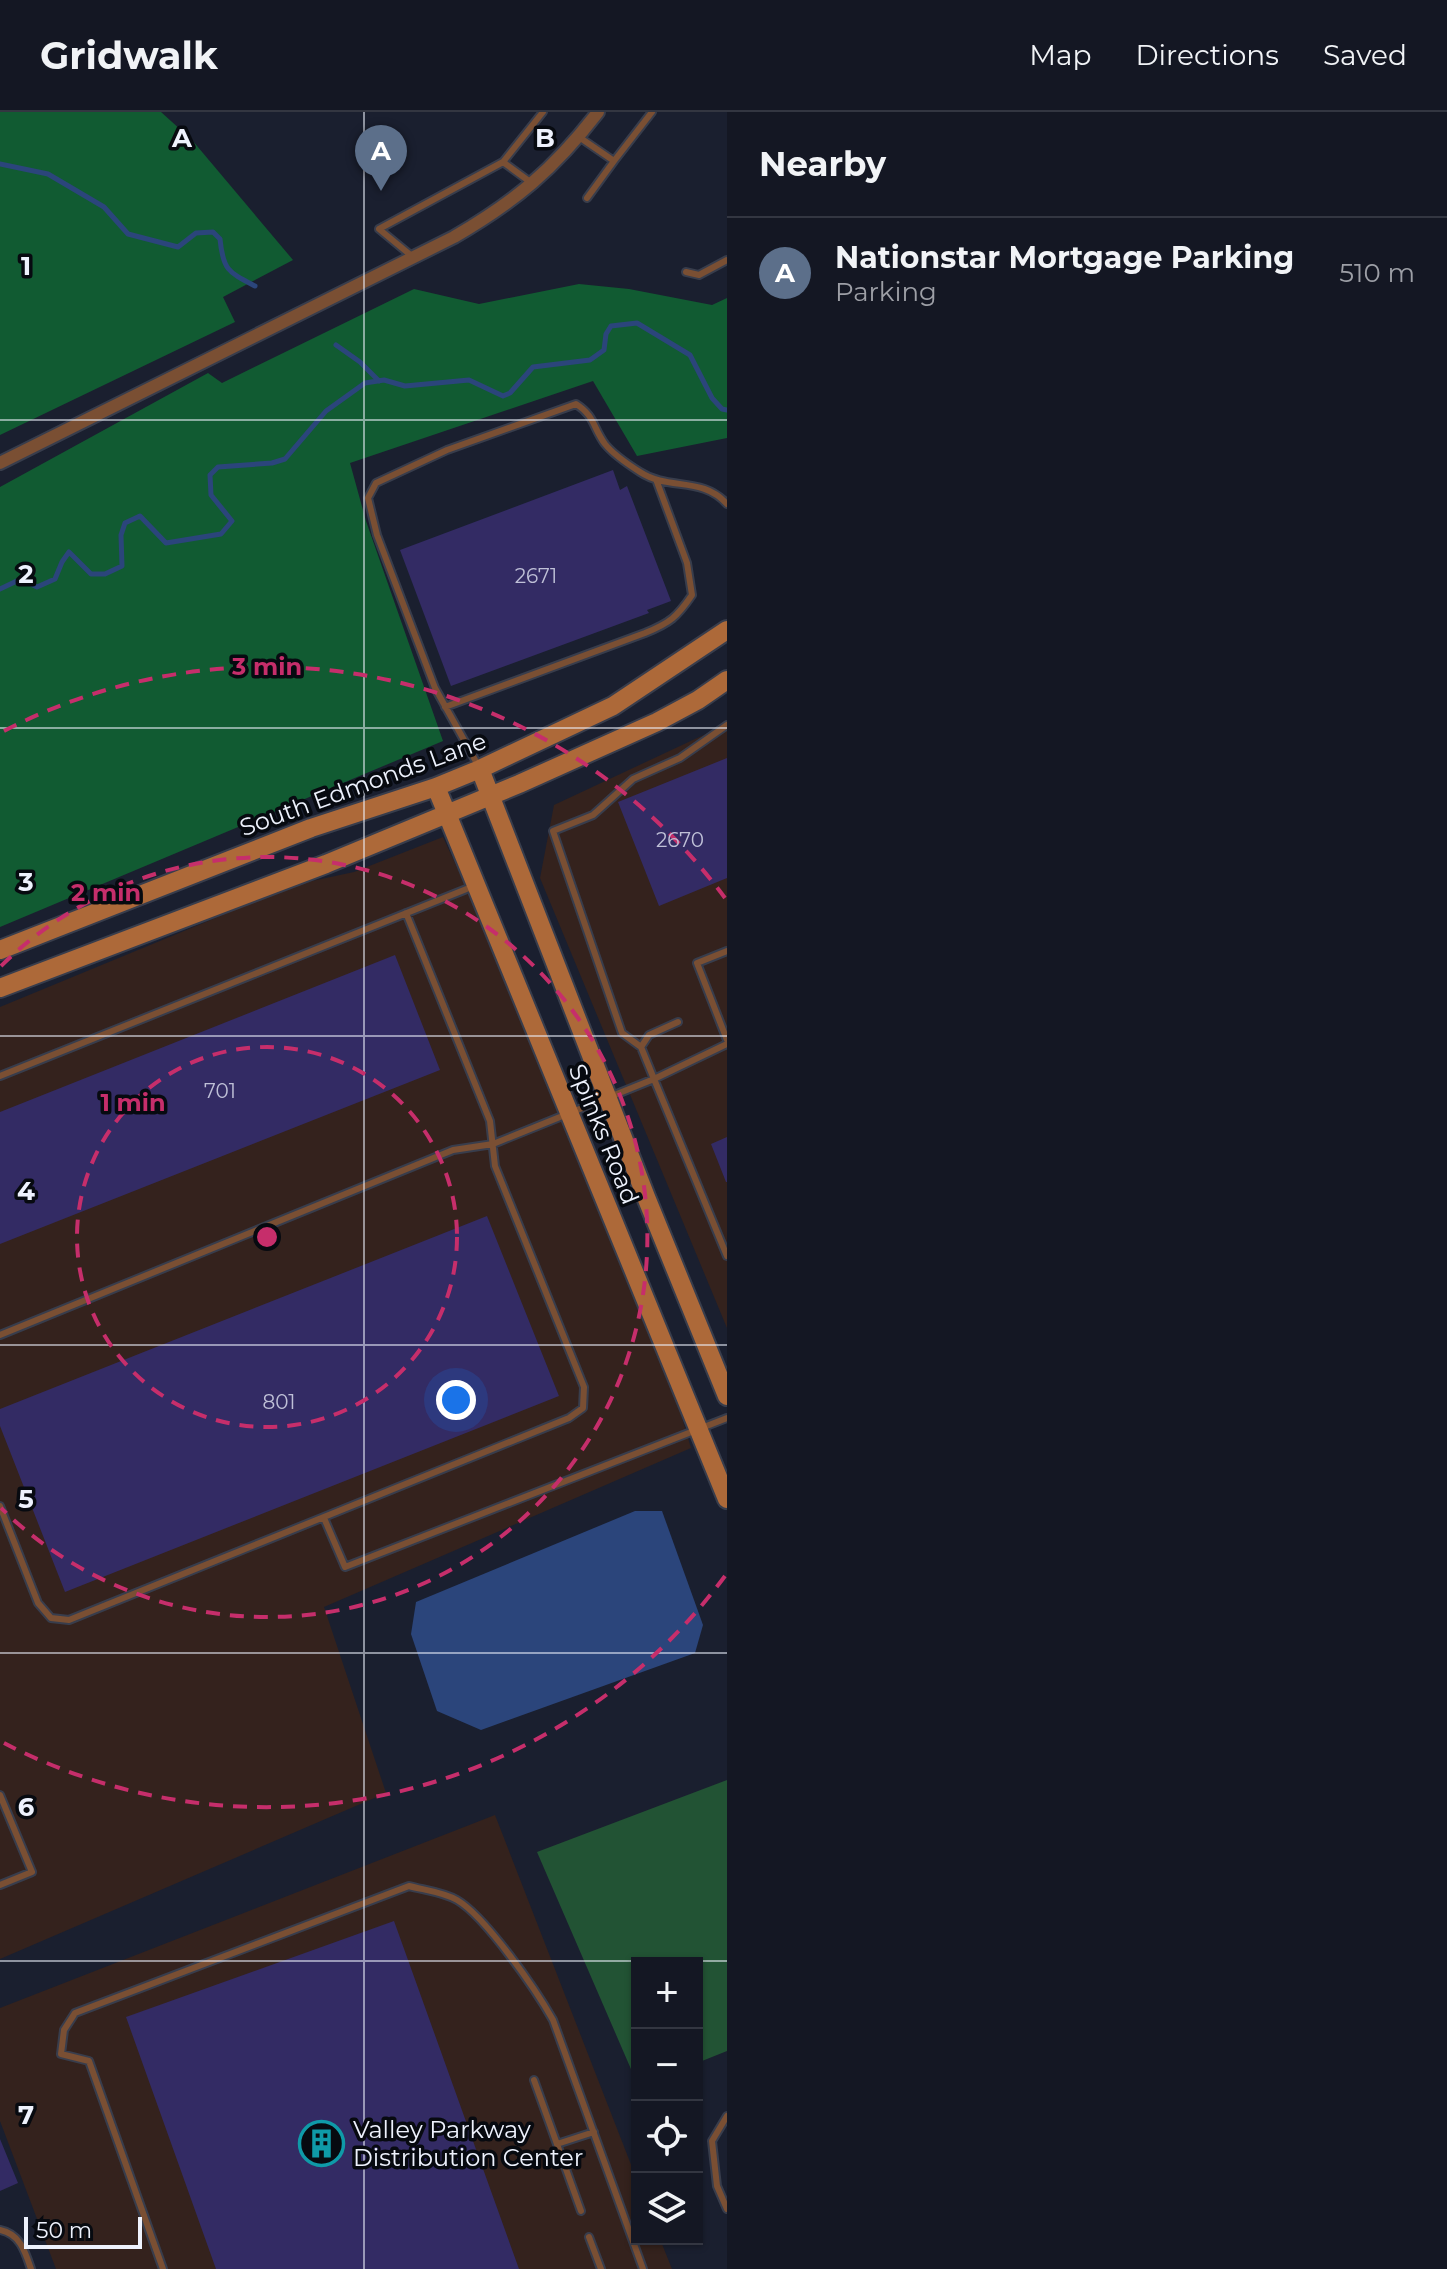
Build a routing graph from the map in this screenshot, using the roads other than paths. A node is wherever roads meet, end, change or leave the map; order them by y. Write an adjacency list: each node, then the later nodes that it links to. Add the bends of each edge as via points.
1 (543, 112): 6 (lane)
2 (598, 112): 4 (street)
3 (652, 112): 5 (lane)
4 (579, 137): 5 (lane); 7 (street)
5 (614, 161): 8 (lane)
6 (503, 162): 7 (lane); 9 (lane, via 379,229)
7 (533, 184): 9 (street, via 490,216)
8 (587, 198)
9 (413, 257): 12 (street)
10 (727, 260): 11 (lane, via 699,275)
11 (686, 272)
12 (0, 463)
13 (657, 482): 14 (lane, via 697,485); 17 (lane, via 687,563 692,595 680,613 645,633); 17 (lane, via 605,444 589,412 576,404 447,450 376,483 368,498 377,535)
14 (727, 504)
15 (727, 630): 19 (main road, South Edmonds Lane, via 613,706)
16 (727, 680): 21 (main road, via 657,722)
17 (445, 707): 19 (lane)
18 (727, 725): 30 (lane, via 680,758 633,779 593,815 553,831 622,1033)
19 (480, 769): 20 (main road, South Edmonds Lane); 21 (main road, Spinks Road)
20 (436, 787): 22 (main road, Spinks Road); 25 (main road, South Edmonds Lane, via 311,828)
21 (488, 797): 22 (main road); 33 (main road, Spinks Road)
22 (448, 813): 23 (main road, Spinks Road); 27 (main road)
23 (477, 885): 24 (lane); 34 (main road, Spinks Road)
24 (406, 913): 31 (lane); 35 (lane, via 490,1121)
25 (0, 950)
26 (727, 951): 29 (lane, via 697,963)
27 (0, 988)
28 (678, 1022): 30 (lane, via 649,1035)
29 (727, 1042): 32 (lane)
30 (641, 1047): 32 (lane)
31 (0, 1076)
32 (654, 1079): 33 (lane); 36 (lane)
33 (607, 1096): 34 (lane); 38 (main road, Spinks Road)
34 (570, 1112): 35 (lane); 40 (main road, Spinks Road)
35 (493, 1144): 37 (lane, via 453,1150); 43 (lane, via 495,1166 584,1387 583,1408)
36 (727, 1256)
37 (0, 1335)
38 (727, 1396)
39 (727, 1418): 40 (lane)
40 (699, 1429): 41 (main road, Spinks Road); 43 (lane, via 345,1567)
41 (727, 1499)
42 (0, 1506): 43 (lane, via 38,1603 51,1618 69,1620)
43 (324, 1518)
44 (0, 1795): 45 (lane, via 32,1872)
45 (0, 1885)
46 (534, 2080): 49 (lane)
47 (727, 2116): 50 (lane, via 712,2141 717,2186)
48 (594, 2132): 49 (lane); 55 (lane, via 553,2020 534,1987 457,1900 409,1886 75,2013 64,2030 61,2054 89,2061); 57 (lane)
49 (557, 2144): 51 (lane)
50 (727, 2209)
51 (581, 2211)
52 (0, 2230): 54 (lane, via 19,2240)
53 (589, 2237): 56 (lane)
54 (31, 2269)
55 (163, 2269)
56 (601, 2269)
57 (643, 2269)

